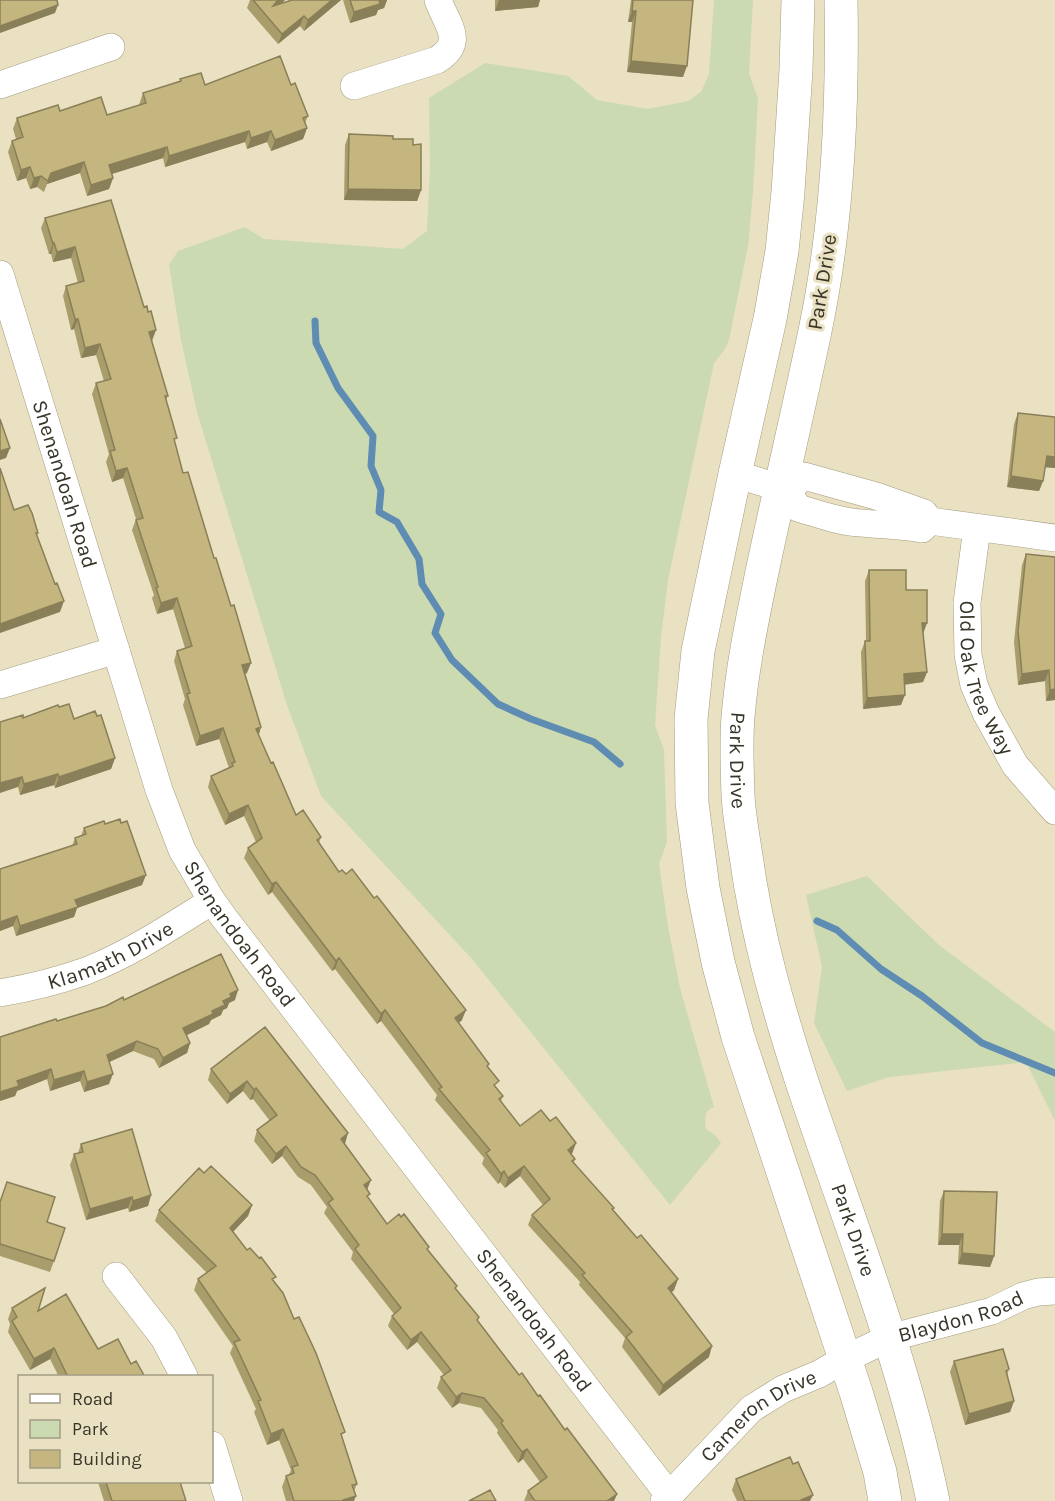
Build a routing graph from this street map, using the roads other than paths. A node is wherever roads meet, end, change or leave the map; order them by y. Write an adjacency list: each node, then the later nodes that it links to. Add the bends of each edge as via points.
1 (438, 0): 6 (street, via 452,31 448,53)
2 (798, 0): 8 (street, Park Drive, via 782,251)
3 (841, 0): 9 (street, Park Drive, via 843,74 828,258)
4 (111, 47): 5 (street)
5 (0, 85)
6 (354, 86)
7 (0, 274): 15 (street, Shenandoah Road)
8 (735, 474): 9 (street); 22 (street, Park Drive, via 698,651 691,719 692,803 703,888 738,1037)
9 (784, 488): 10 (street, via 804,476); 12 (street, via 798,508); 22 (street, Park Drive, via 745,657 738,722 738,800 763,951)
10 (878, 496): 11 (street, via 924,513); 12 (street)
11 (930, 521): 12 (street, via 922,529); 13 (street)
12 (872, 524)
13 (977, 528): 14 (street); 17 (street, Old Oak Tree Way, via 967,603 968,655 974,685 1015,765)
14 (1055, 538)
15 (116, 650): 16 (street); 18 (street, Shenandoah Road, via 159,790 182,850)
16 (0, 685)
17 (1055, 811)
18 (212, 901): 19 (street, Klamath Drive, via 135,947 87,970 36,987); 25 (street, Shenandoah Road)
19 (0, 993)
20 (116, 1276): 23 (street, via 164,1338)
21 (1055, 1291): 22 (street, Blaydon Road, via 1023,1296 992,1311)
22 (867, 1348): 25 (street, Cameron Drive, via 751,1409); 27 (street, Park Drive, via 865,1420); 28 (street, Park Drive, via 925,1461)
23 (183, 1375)
24 (213, 1448): 26 (street)
25 (667, 1498)
26 (229, 1501)
27 (885, 1501)
28 (933, 1501)

